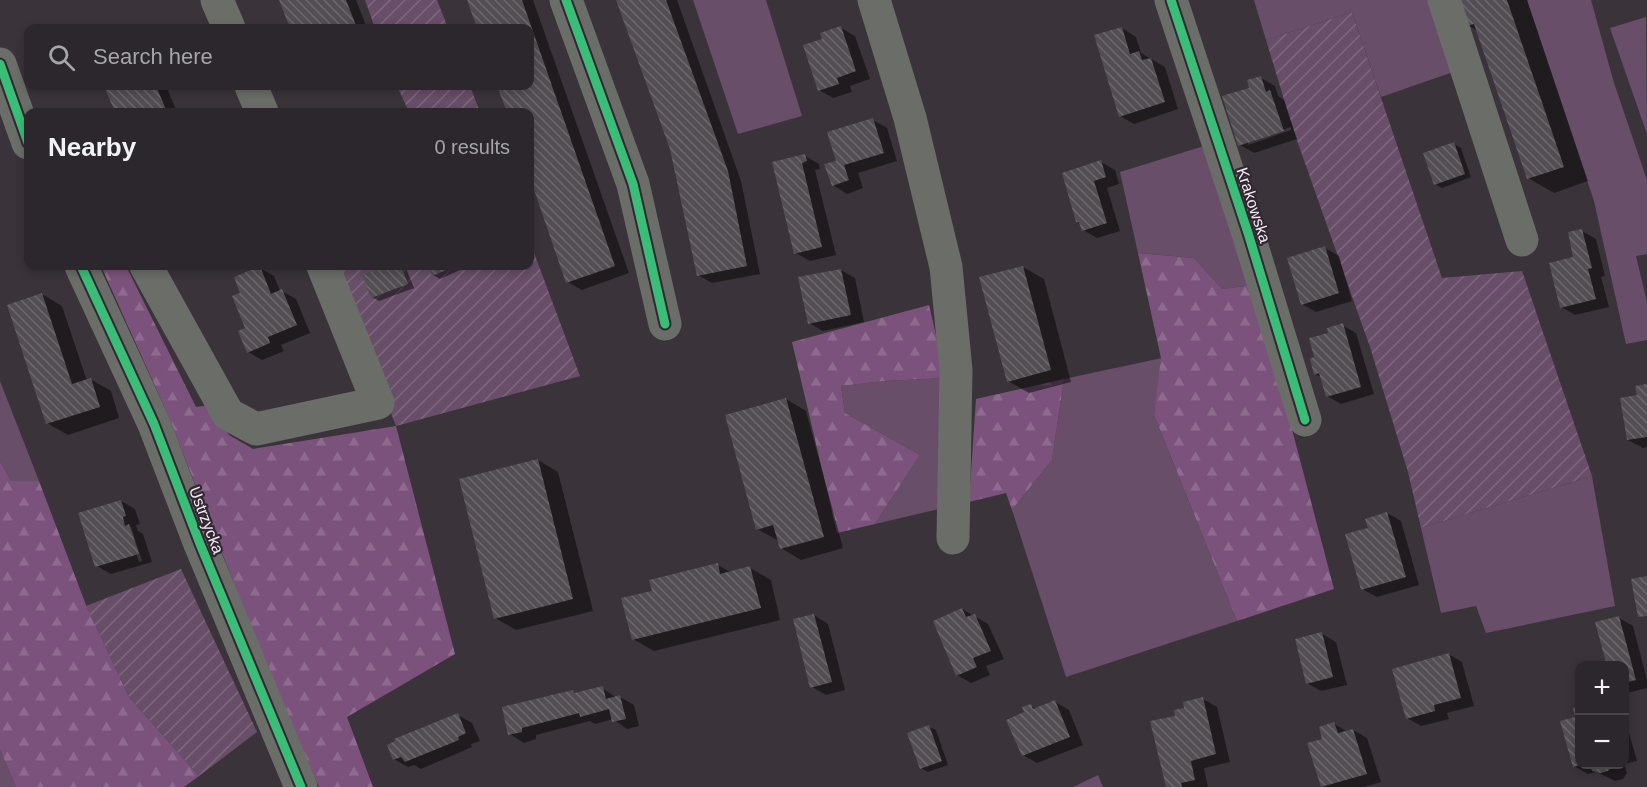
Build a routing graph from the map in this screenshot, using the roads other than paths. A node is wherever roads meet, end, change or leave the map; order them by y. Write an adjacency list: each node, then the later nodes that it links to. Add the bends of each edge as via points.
1 (217, 0): 6 (street)
2 (566, 0): 15 (street, via 633,184)
3 (874, 0): 17 (street, via 910,118 946,267 956,370)
4 (1171, 0): 16 (street, Krakowska)
5 (1444, 0): 11 (street)
6 (227, 24)
7 (0, 64): 10 (street)
8 (253, 90): 9 (street)
9 (260, 108)
10 (24, 124)
11 (1521, 240)
12 (83, 270): 18 (street, Ustrzycka, via 154,424)
13 (148, 270): 14 (street, via 228,414 256,429 378,403)
14 (325, 270)
15 (665, 324)
16 (1305, 420)
17 (953, 538)
18 (301, 787)

